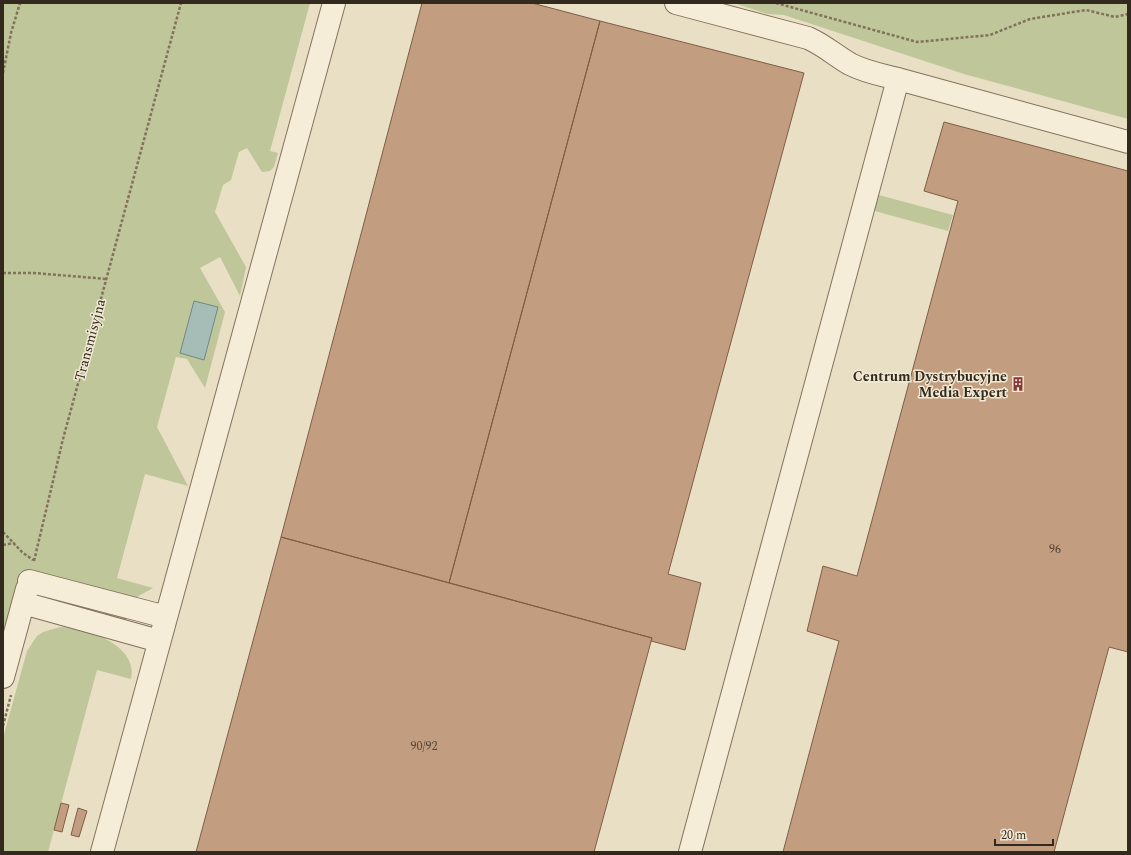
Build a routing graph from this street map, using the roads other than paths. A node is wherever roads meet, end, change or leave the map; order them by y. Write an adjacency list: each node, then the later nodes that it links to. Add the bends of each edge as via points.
1 (334, 3): 6 (lane)
2 (676, 3): 3 (lane, via 808,38 823,44 862,70)
3 (898, 79): 4 (lane); 10 (lane)
4 (1128, 142)
5 (23, 603): 6 (lane, via 31,572); 7 (lane); 8 (lane)
6 (166, 617): 7 (lane)
7 (159, 641): 9 (lane)
8 (8, 683)
9 (102, 852)
10 (690, 852)

